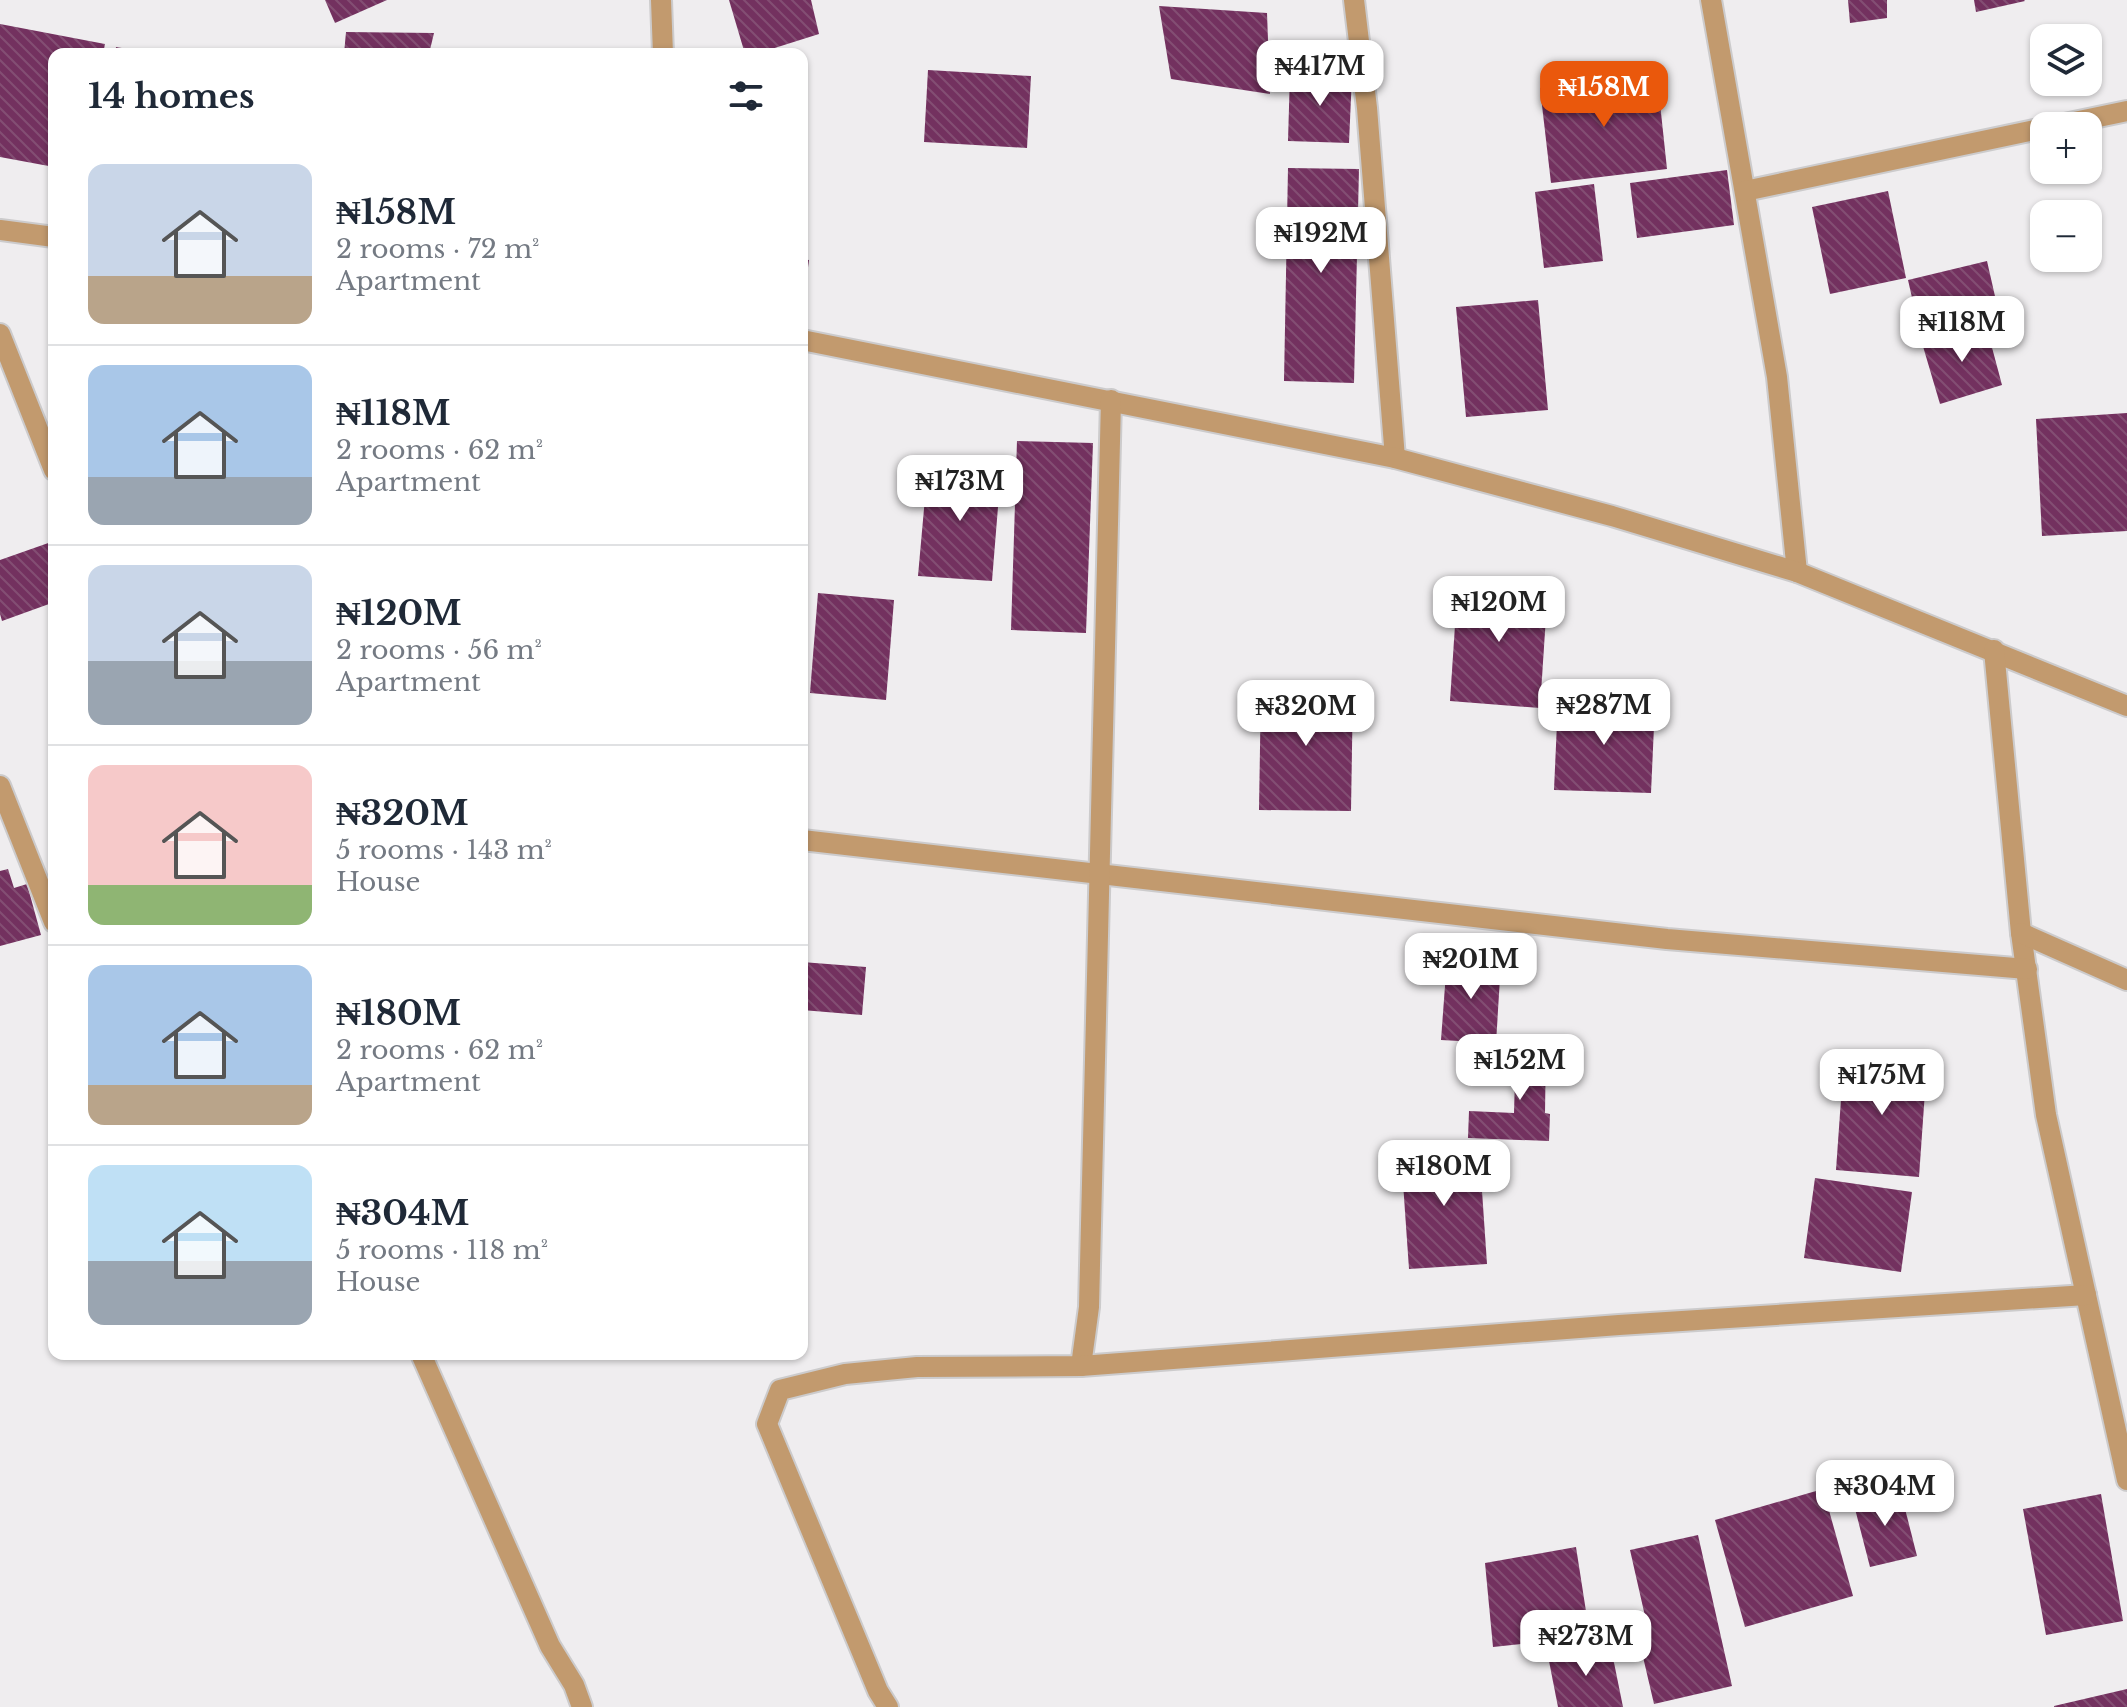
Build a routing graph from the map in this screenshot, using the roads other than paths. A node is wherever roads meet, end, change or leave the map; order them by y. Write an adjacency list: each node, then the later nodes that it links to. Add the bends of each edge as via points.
1 (661, 0): 4 (street)
2 (1354, 0): 15 (street)
3 (1711, 0): 8 (street)
4 (663, 48)
5 (2127, 111): 6 (street)
6 (2102, 116)
7 (2030, 131): 8 (street)
8 (1745, 191): 16 (street, via 1777,377)
9 (0, 230): 10 (street)
10 (48, 236)
11 (0, 334): 14 (street)
12 (808, 341): 13 (street)
13 (1111, 400): 15 (street); 21 (street)
14 (48, 455)
15 (1395, 458): 16 (street)
16 (1797, 572): 17 (street)
17 (1994, 650): 18 (street); 23 (street)
18 (2127, 706)
19 (0, 786): 22 (street)
20 (808, 841): 21 (street)
21 (1099, 876): 24 (street, via 1667,939); 28 (street, via 1089,1307)
22 (48, 907)
23 (2021, 933): 24 (street); 25 (street)
24 (2027, 969): 26 (street, via 2046,1115)
25 (2127, 980)
26 (2086, 1295): 28 (street); 29 (street)
27 (424, 1360): 30 (street)
28 (1081, 1366): 31 (street, via 917,1367 845,1374 780,1390 767,1424)
29 (2127, 1480)
30 (582, 1707)
31 (888, 1707)

